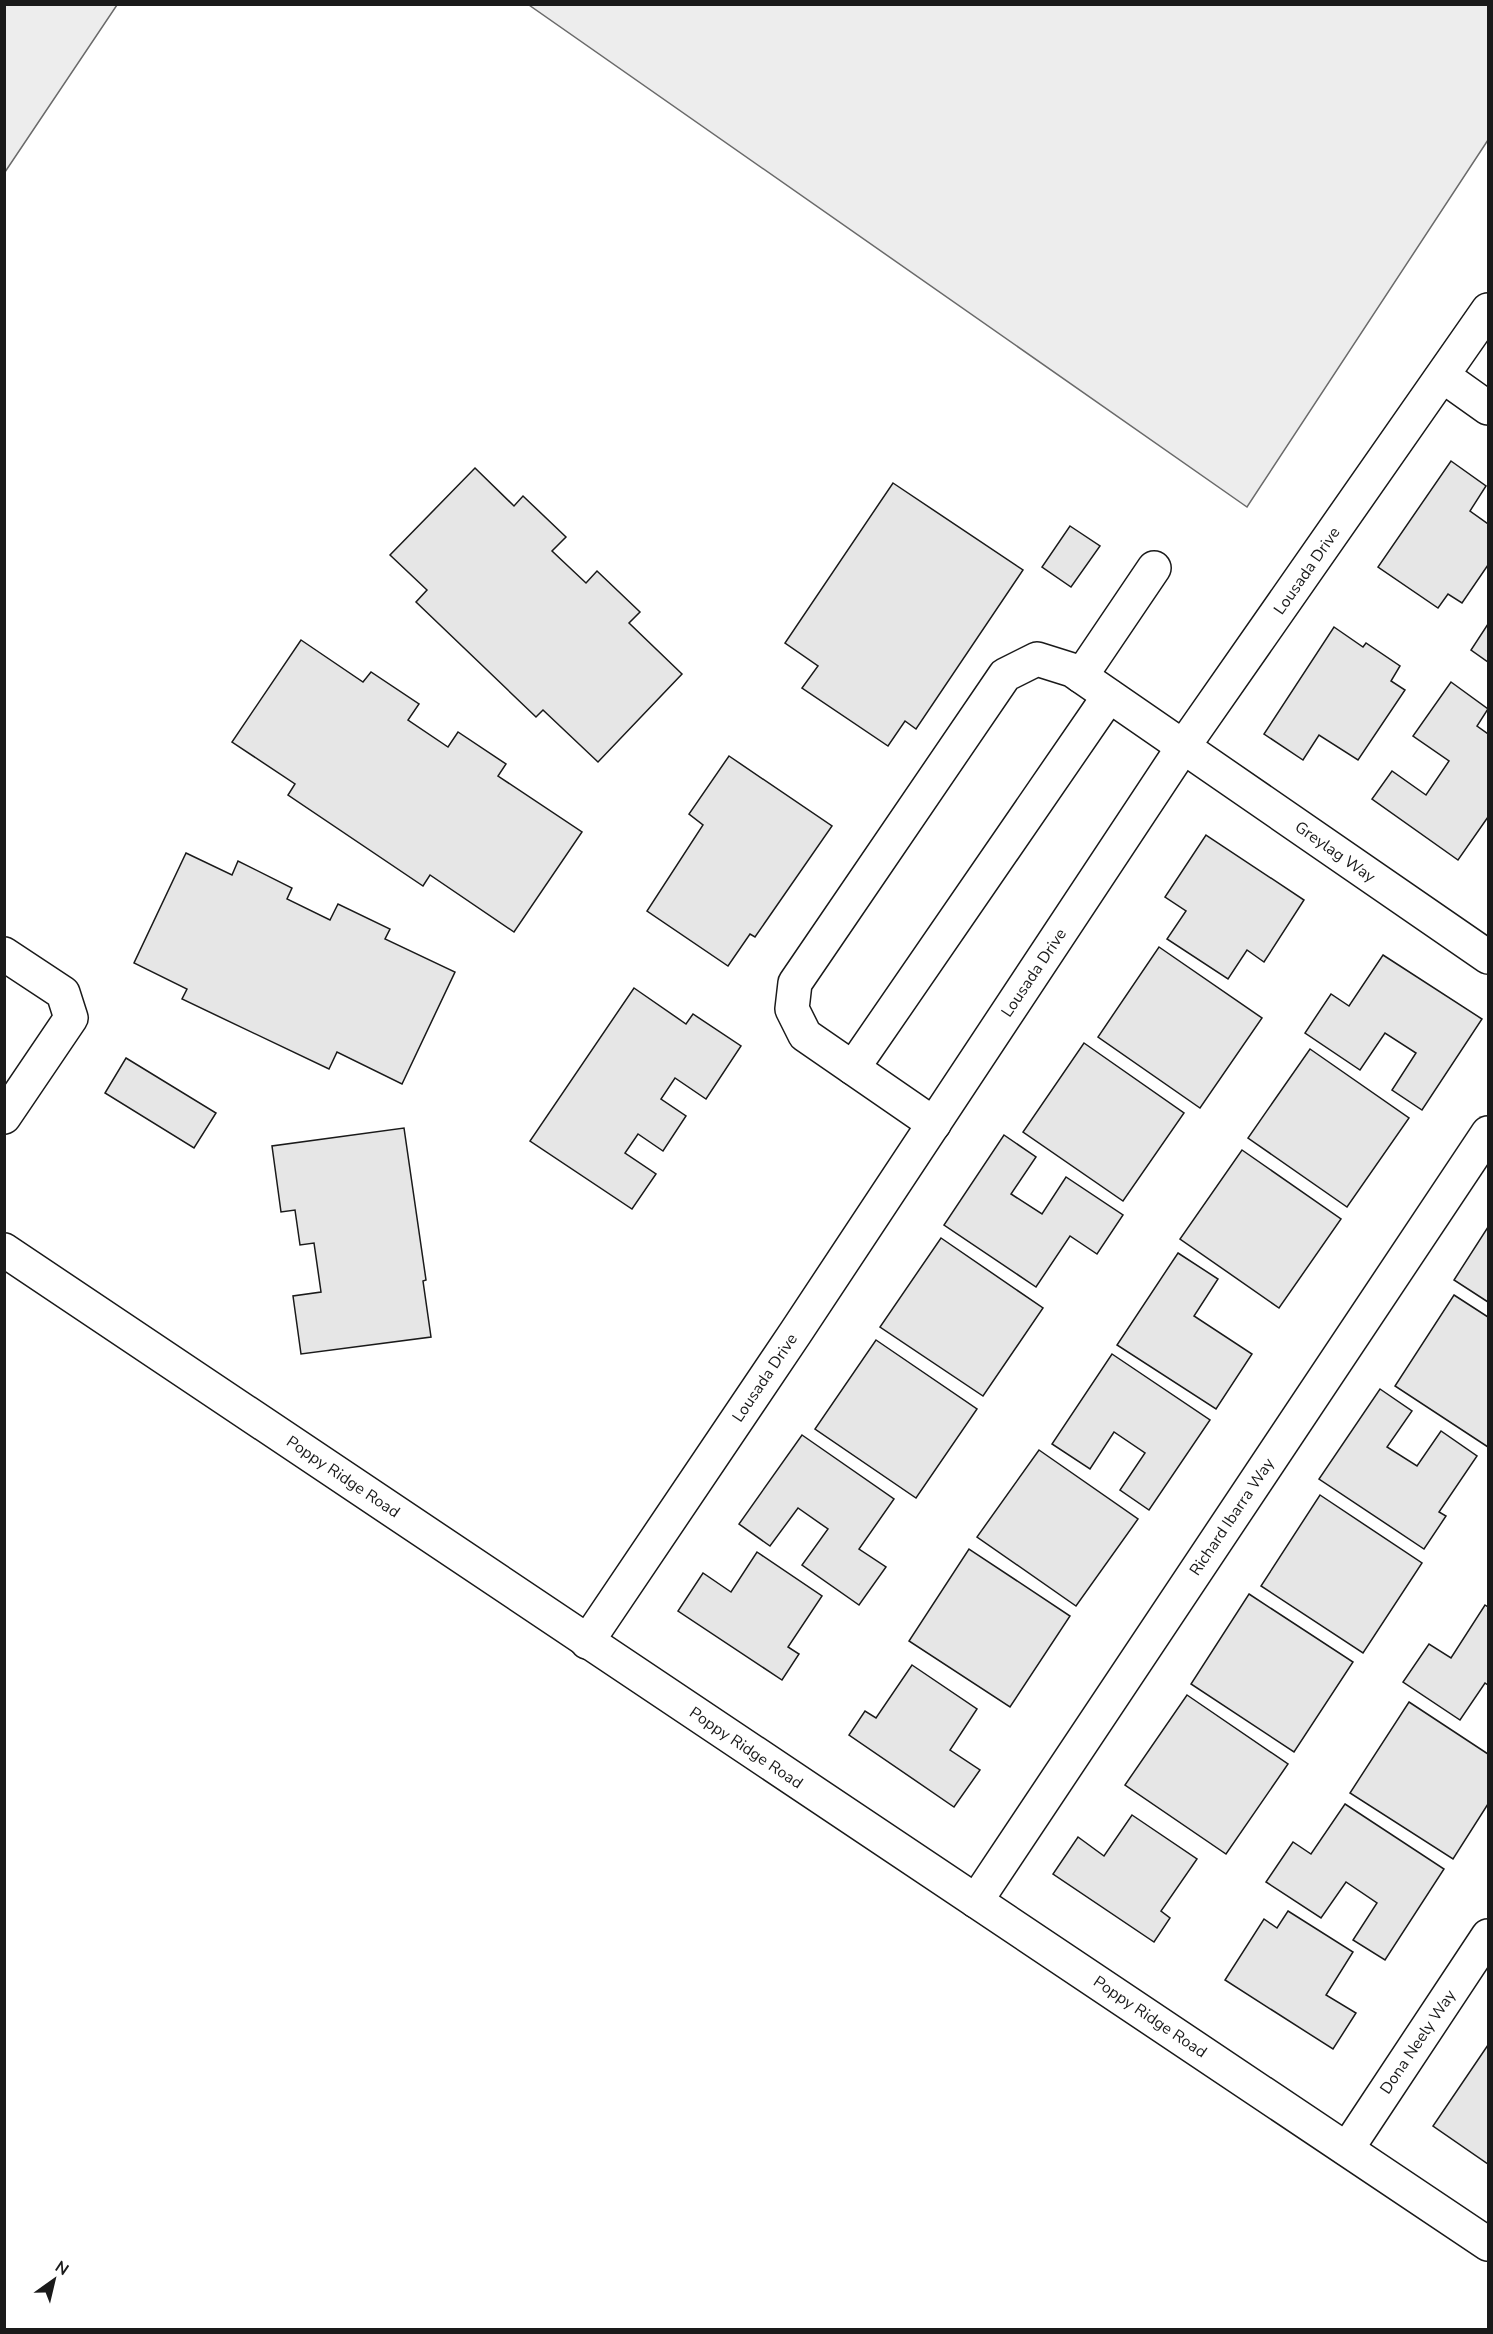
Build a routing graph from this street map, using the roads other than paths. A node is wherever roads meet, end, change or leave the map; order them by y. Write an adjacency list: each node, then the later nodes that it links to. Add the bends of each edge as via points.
1 (1488, 310): 2 (street, Lousada Drive)
2 (1443, 376): 3 (street); 7 (street, Lousada Drive)
3 (1488, 408)
4 (1154, 568): 5 (street)
5 (1081, 676): 6 (street, Greylag Way); 10 (street, Greylag Way, via 1037,659 1005,675 795,982 792,1009 805,1035)
6 (1109, 696): 7 (street, Greylag Way); 10 (street)
7 (1183, 747): 9 (street, Greylag Way); 12 (street, Lousada Drive)
8 (4, 954): 11 (street, via 63,993 71,1018)
9 (1488, 957)
10 (853, 1068): 12 (street, Greylag Way)
11 (7, 1110)
12 (934, 1124): 15 (street, Lousada Drive)
13 (1488, 1133): 16 (street, Richard Ibarra Way)
14 (4, 1251): 15 (street, Poppy Ridge Road)
15 (587, 1642): 16 (street, Poppy Ridge Road)
16 (976, 1900): 18 (street, Poppy Ridge Road)
17 (1488, 1936): 18 (street, Dona Neely Way)
18 (1347, 2149): 19 (street, Poppy Ridge Road)
19 (1488, 2244)

